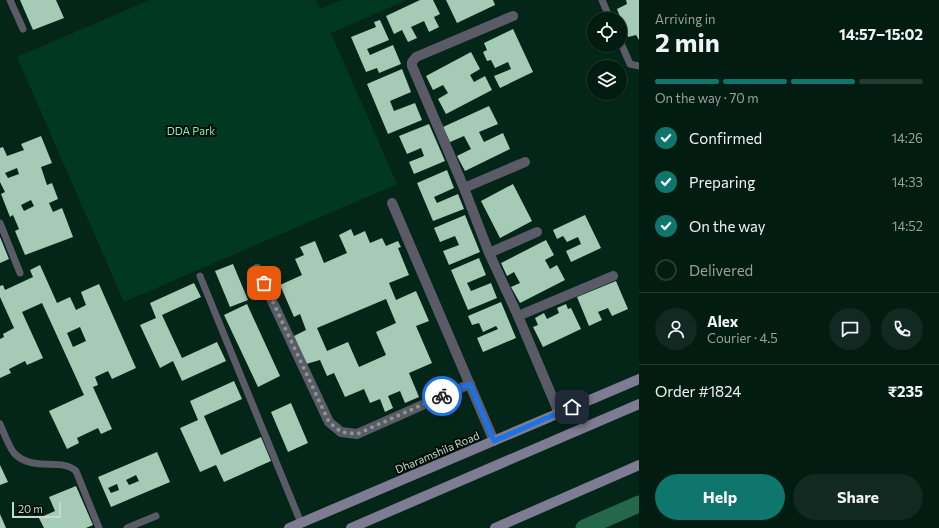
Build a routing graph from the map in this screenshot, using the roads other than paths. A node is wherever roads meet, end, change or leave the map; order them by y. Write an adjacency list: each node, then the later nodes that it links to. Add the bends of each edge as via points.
1 (10, 0): 5 (lane)
2 (602, 0): 3 (lane)
3 (607, 12)
4 (513, 16): 9 (street, via 416,57 412,62)
5 (23, 29)
6 (625, 52): 7 (lane, via 630,64)
7 (639, 66)
8 (525, 162): 9 (street)
9 (464, 188): 13 (street)
10 (392, 203): 20 (street)
11 (0, 223): 15 (lane)
12 (537, 232): 13 (street)
13 (489, 253): 18 (street)
14 (257, 269): 20 (street, via 329,422 341,432 357,434)
15 (20, 273)
16 (200, 276): 27 (lane)
17 (613, 276): 18 (street)
18 (518, 316): 22 (street)
19 (639, 379): 22 (street, Dharamshila Road)
20 (470, 384): 24 (street)
21 (639, 404): 31 (street)
22 (558, 413): 24 (street, Dharamshila Road)
23 (0, 424): 28 (lane, via 13,452 19,456 36,464 65,466 76,471)
24 (494, 441): 27 (street, Dharamshila Road)
25 (639, 465): 32 (street)
26 (156, 516): 29 (lane)
27 (300, 523): 30 (street, Dharamshila Road)
28 (99, 528)
29 (127, 528)
30 (290, 528)
31 (351, 528)
32 (495, 528)

